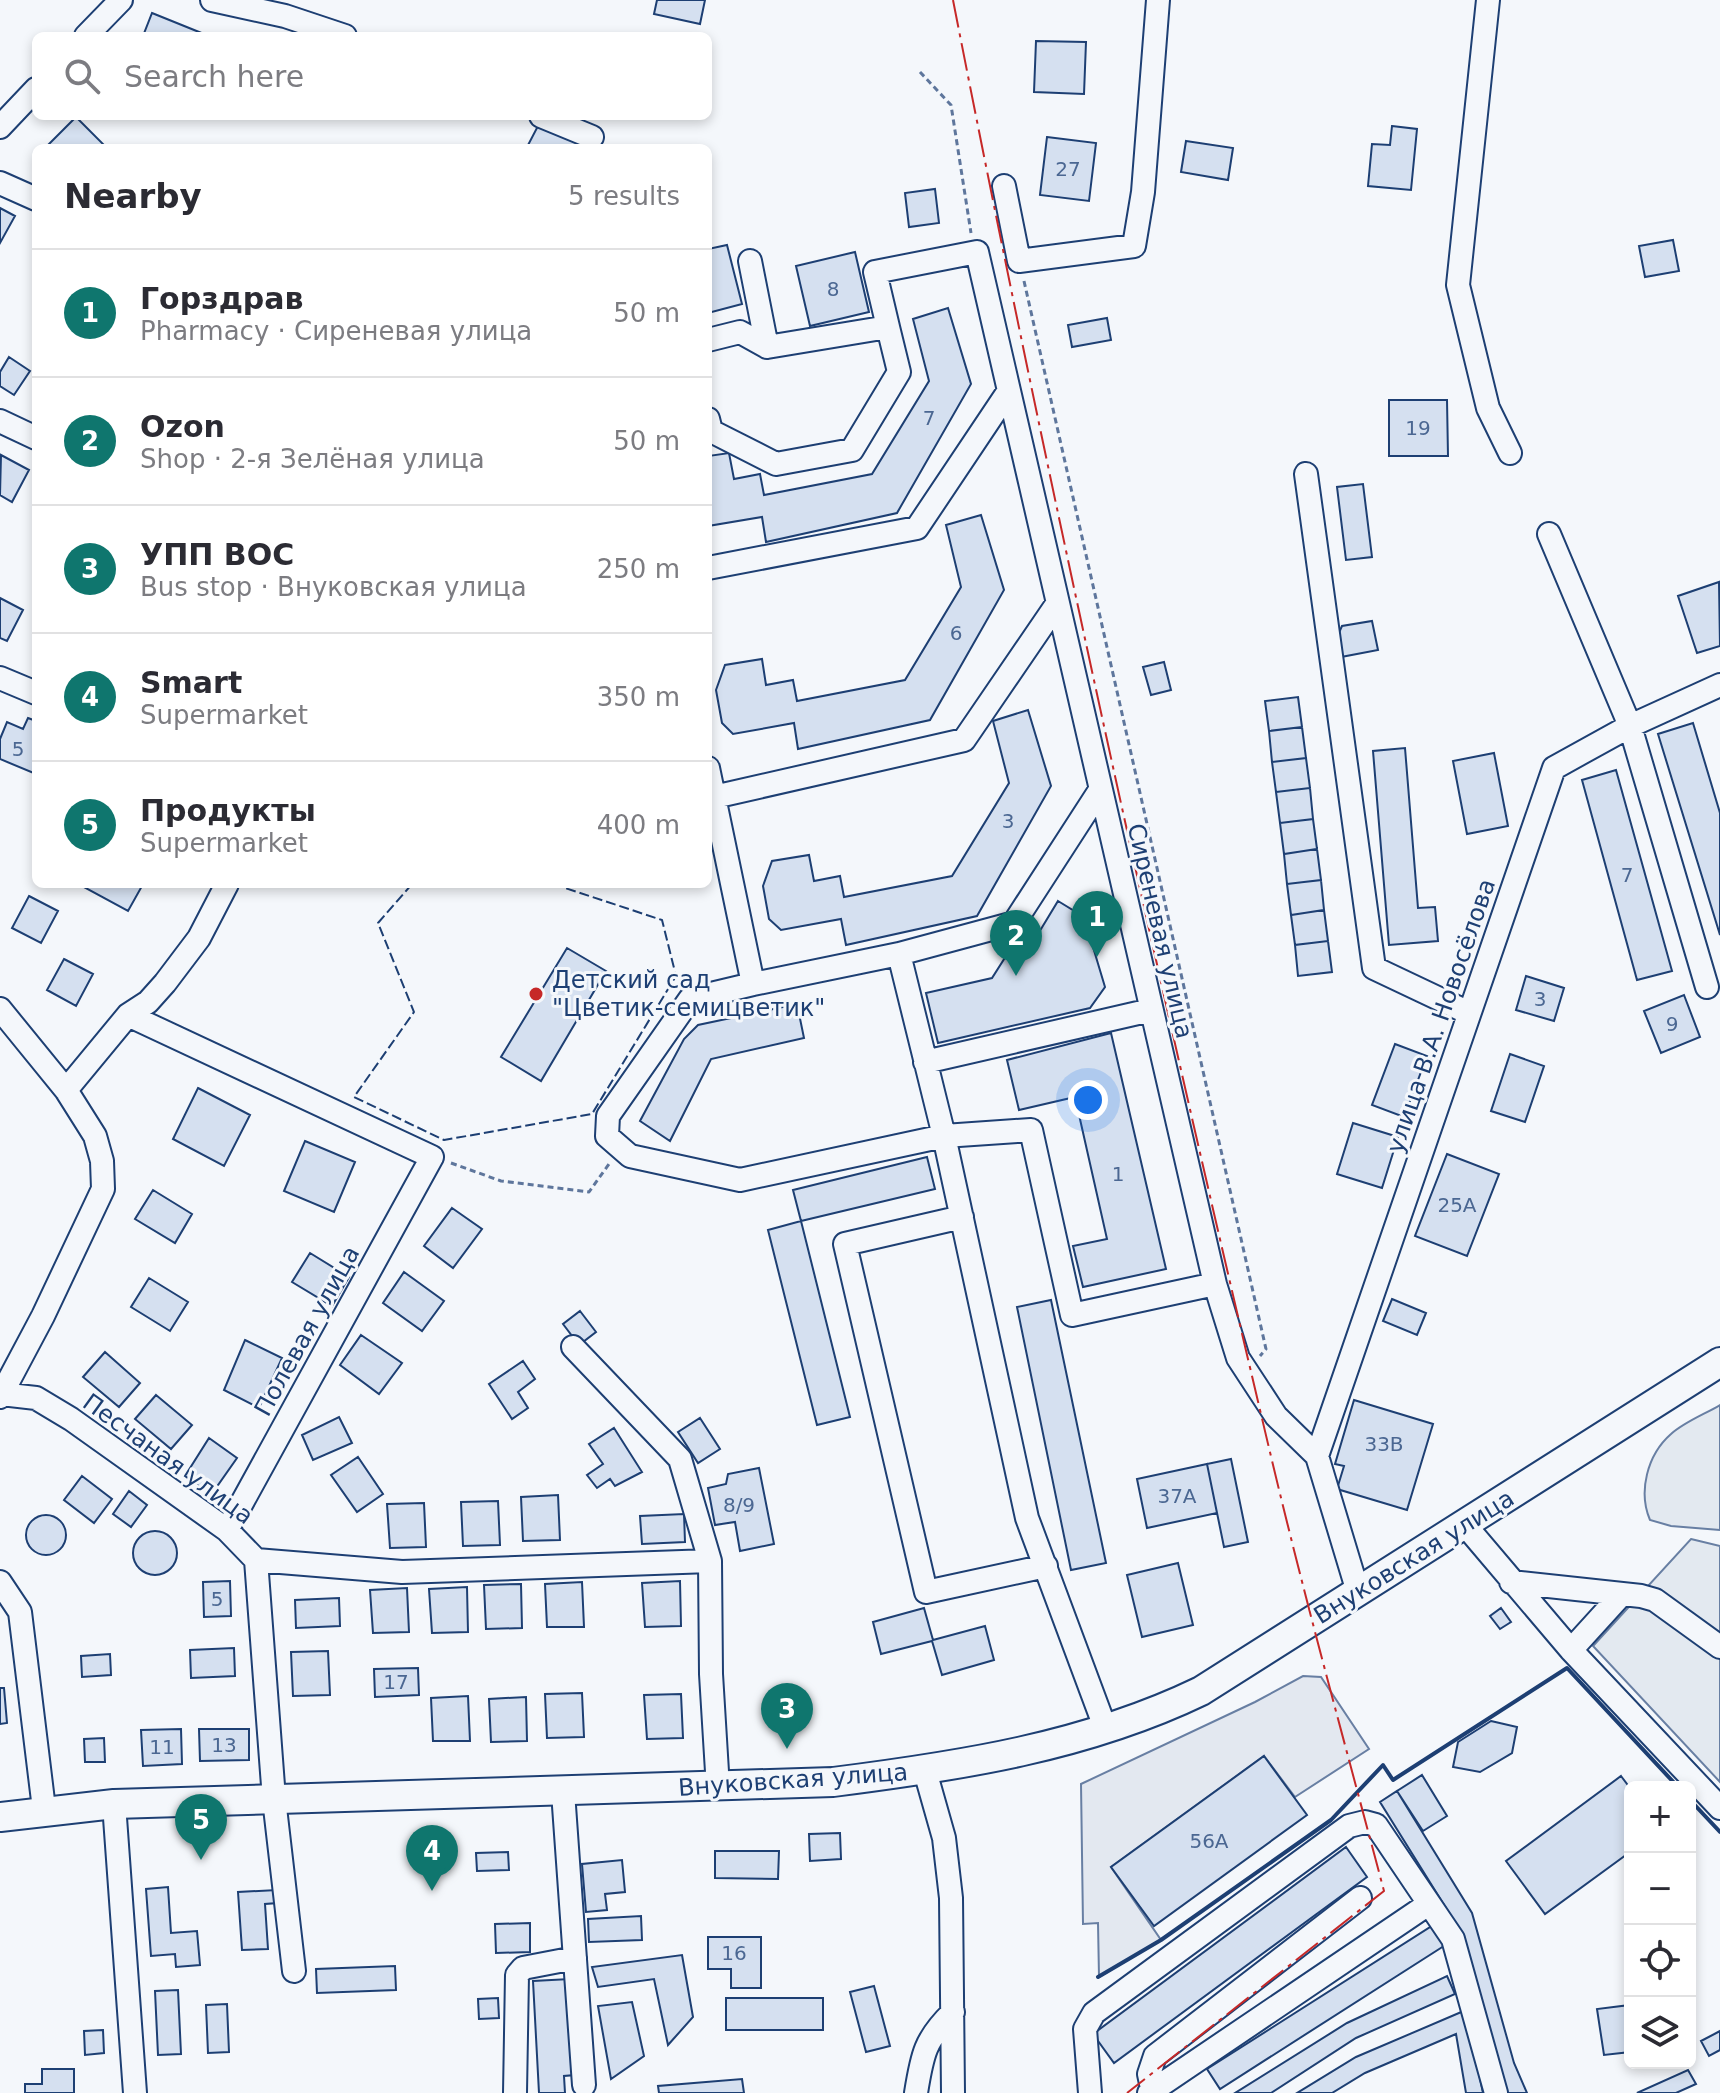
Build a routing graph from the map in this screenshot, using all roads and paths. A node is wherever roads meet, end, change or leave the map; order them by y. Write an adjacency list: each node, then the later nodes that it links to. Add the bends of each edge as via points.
1 (121, 0): 5 (street)
2 (212, 0): 6 (street)
3 (1158, 0): 17 (street, via 1134,246)
4 (1488, 0): 25 (street, via 1458,285 1488,408)
5 (90, 32)
6 (333, 32)
7 (920, 72): 15 (path, via 951,105)
8 (32, 93): 10 (street)
9 (551, 120): 11 (street)
10 (0, 127)
11 (592, 137)
12 (0, 183): 14 (street)
13 (1004, 186): 17 (street)
14 (32, 197)
15 (975, 252): 18 (street, via 875,272); 21 (street, Сиреневая улица)
16 (750, 261): 20 (street)
17 (1019, 261): 54 (path, via 1266,1349)
18 (888, 327): 20 (street); 23 (street, via 899,372 852,450 776,464)
19 (712, 339): 20 (street, via 740,332)
20 (767, 347)
21 (1008, 392): 28 (street, via 917,528); 29 (street, Сиреневая улица)
22 (0, 421): 24 (street)
23 (712, 432)
24 (32, 436)
25 (1510, 453)
26 (1306, 474): 43 (street, via 1374,968)
27 (1549, 534): 33 (street)
28 (712, 567)
29 (1057, 604): 35 (street, Сиреневая улица); 36 (street, via 964,740)
30 (0, 678): 32 (street)
31 (1720, 685): 33 (street, улица В.А. Новосёлова)
32 (32, 691)
33 (1630, 726): 40 (street); 43 (street, улица В.А. Новосёлова, via 1554,768)
34 (712, 787): 36 (street)
35 (1100, 790): 38 (street, via 1014,923); 42 (street, Сиреневая улица)
36 (714, 797): 39 (street)
37 (225, 888): 44 (street, via 199,938 148,1002)
38 (899, 954): 39 (street); 45 (street)
39 (753, 984): 48 (street, via 690,999 608,1116 607,1136)
40 (1707, 987)
41 (0, 1009): 46 (street)
42 (1151, 1010): 45 (street); 51 (street, Сиреневая улица)
43 (1469, 1013): 56 (street, улица В.А. Новосёлова)
44 (128, 1015): 46 (street); 49 (street)
45 (925, 1062): 47 (street)
46 (66, 1090): 55 (street, via 95,1136 103,1189)
47 (944, 1136): 48 (street, via 740,1180 630,1156); 50 (street); 51 (street, via 1031,1130 1072,1315)
48 (621, 1148): 49 (path, via 589,1192 501,1181)
49 (432, 1157): 58 (street, Полевая улица)
50 (962, 1217): 61 (street, via 1027,1518); 61 (street, via 845,1244 926,1592)
51 (1215, 1284): 54 (street, Сиреневая улица)
52 (573, 1347): 60 (street, via 680,1459)
53 (1720, 1362): 57 (main road, Внуковская улица)
54 (1247, 1373): 56 (street, Сиреневая улица, via 1276,1416)
55 (1, 1395): 58 (street, Песчаная улица, via 36,1398)
56 (1317, 1456): 64 (street, Сиреневая улица)
57 (1465, 1525): 63 (street); 64 (main road, Внуковская улица)
58 (227, 1530): 59 (street, Песчаная улица)
59 (256, 1560): 60 (street, via 402,1572); 72 (street, Песчаная улица)
60 (710, 1561): 70 (street)
61 (1046, 1566): 68 (street)
62 (0, 1582): 75 (street, via 20,1612)
63 (1511, 1582): 65 (street); 67 (street)
64 (1358, 1592): 68 (main road, Внуковская улица, via 1201,1691)
65 (1621, 1595): 66 (street, via 1655,1600); 67 (street)
66 (1720, 1647)
67 (1571, 1650): 74 (street)
68 (1106, 1730): 69 (main road, Внуковская улица)
69 (925, 1771): 70 (main road, Внуковская улица); 81 (street, via 944,1838 951,1898)
70 (718, 1788): 71 (main road, Внуковская улица)
71 (563, 1792): 72 (main road, Внуковская улица); 79 (street)
72 (274, 1799): 73 (main road, Внуковская улица); 80 (street, Песчаная улица)
73 (114, 1804): 75 (main road, Внуковская улица); 84 (street)
74 (1720, 1808)
75 (44, 1809): 76 (main road, Внуковская улица)
76 (0, 1817)
77 (1360, 1898): 83 (street, via 1155,2056)
78 (1427, 1905): 83 (street); 88 (street, via 1376,1825 1349,1826 1094,2013 1085,2029); 89 (street, via 1453,1939)
79 (575, 1958): 82 (street); 85 (street, via 523,1968 517,1975)
80 (294, 1971)
81 (953, 2012): 86 (street, via 932,2032); 87 (street)
82 (584, 2085)
83 (1151, 2092)
84 (135, 2093)
85 (515, 2093)
86 (916, 2093)
87 (953, 2093)
88 (1090, 2093)
89 (1496, 2093)

